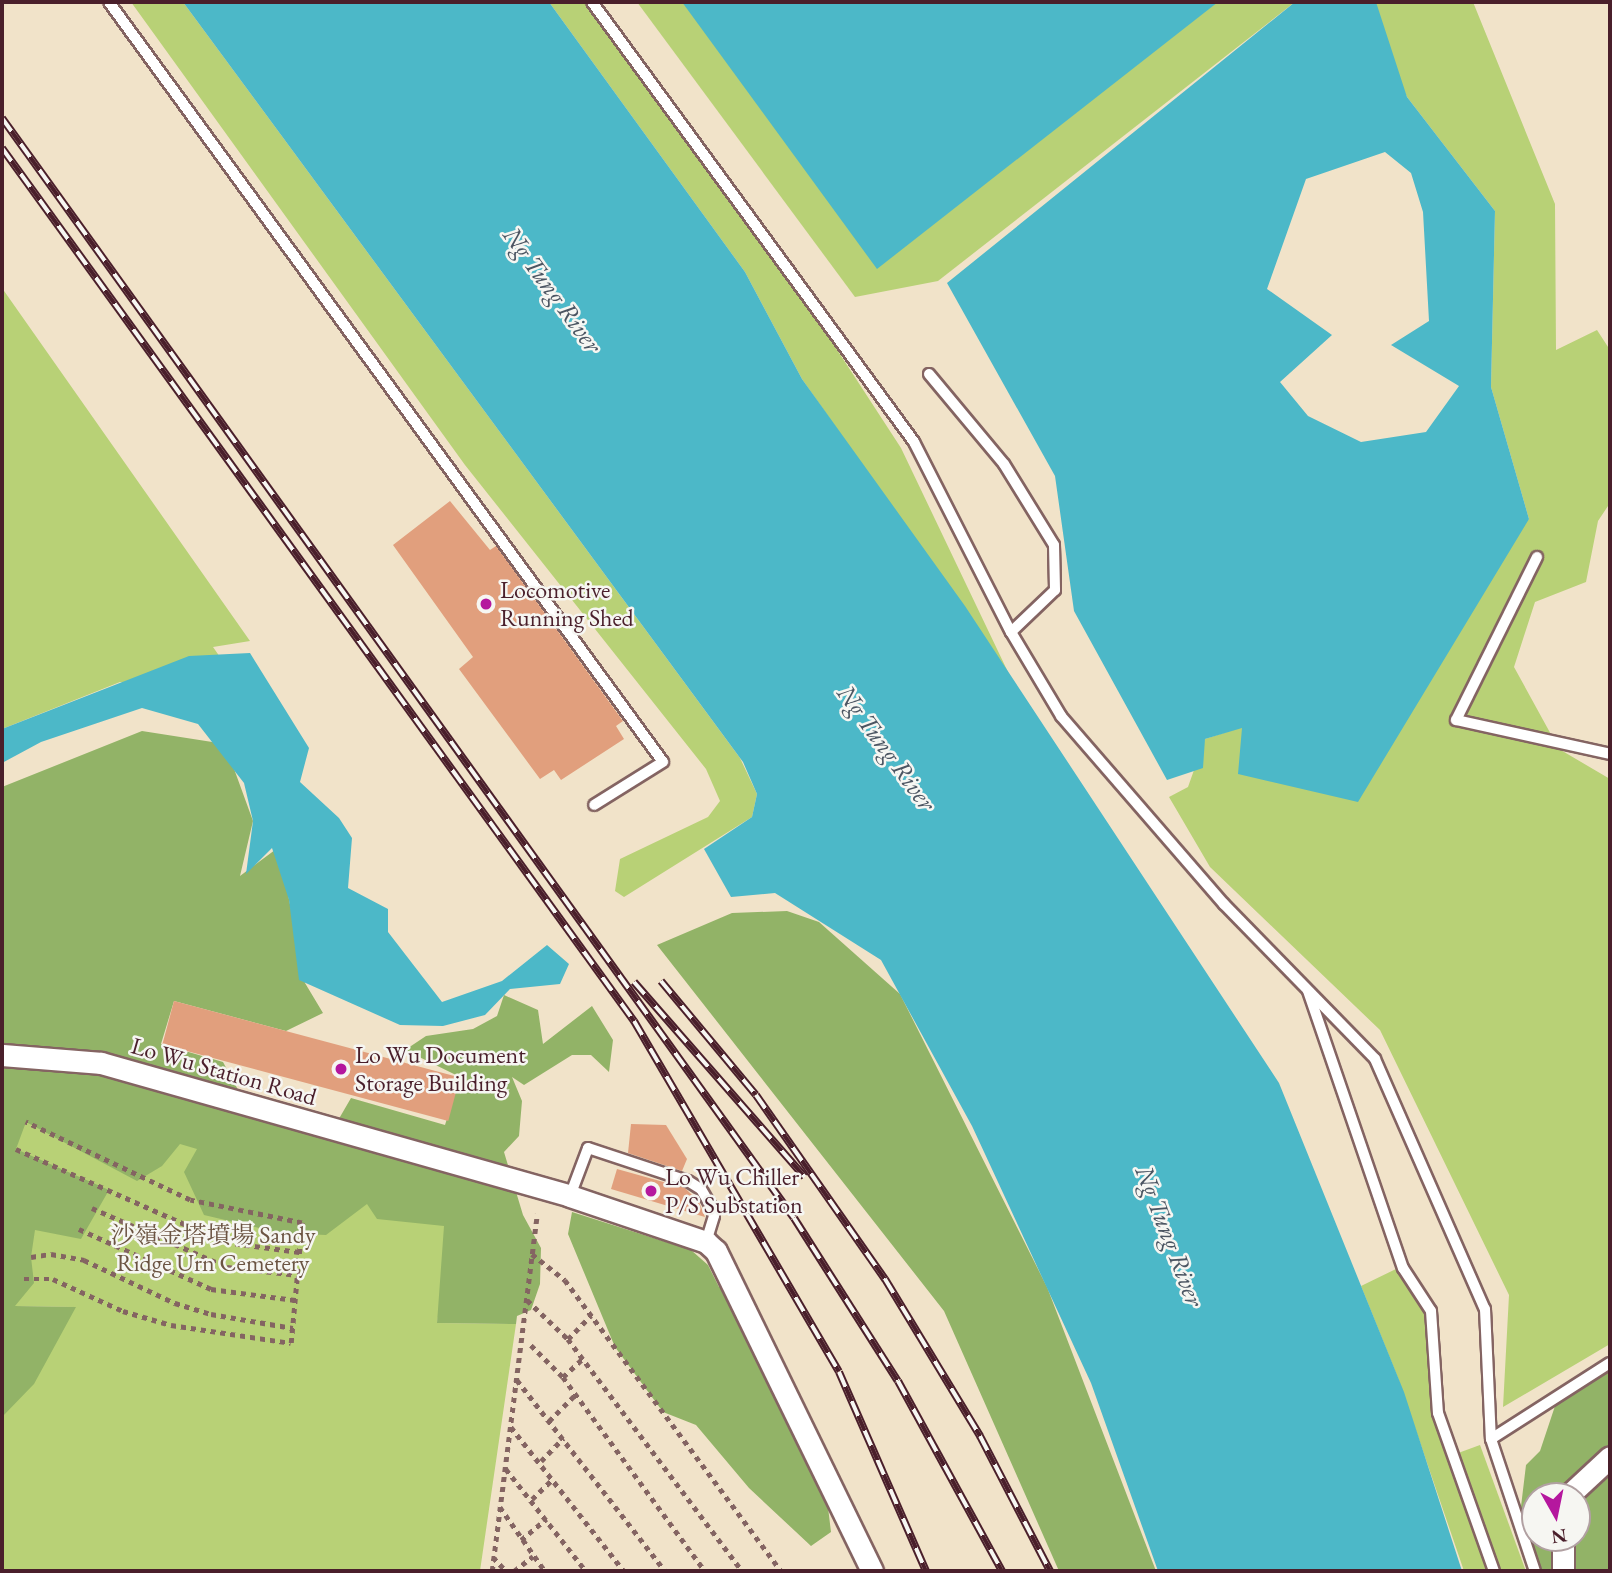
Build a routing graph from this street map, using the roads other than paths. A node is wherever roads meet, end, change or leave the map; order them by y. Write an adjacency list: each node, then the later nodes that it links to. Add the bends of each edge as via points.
1 (109, 2): 7 (lane, via 663,762)
2 (592, 2): 5 (lane, via 914,442)
3 (929, 374): 5 (lane, via 1004,464 1054,545 1055,590)
4 (1537, 557): 6 (lane, via 1456,720)
5 (1011, 632): 8 (lane, via 1061,716 1224,904)
6 (1610, 754)
7 (594, 805)
8 (1307, 989): 13 (lane, via 1375,1059 1485,1309); 18 (lane, via 1403,1268 1431,1311 1438,1413)
9 (2, 1055): 10 (street, Lo Wu Station Road, via 101,1063)
10 (570, 1196): 11 (street, Lo Wu Station Road); 11 (lane, via 588,1148 688,1181 701,1189 714,1216)
11 (706, 1242): 17 (street, via 716,1251)
12 (1610, 1363): 13 (lane)
13 (1491, 1439): 19 (lane)
14 (1610, 1457): 15 (street)
15 (1583, 1482)
16 (1563, 1552): 20 (street)
17 (872, 1571)
18 (1494, 1571)
19 (1535, 1571)
20 (1563, 1571)

